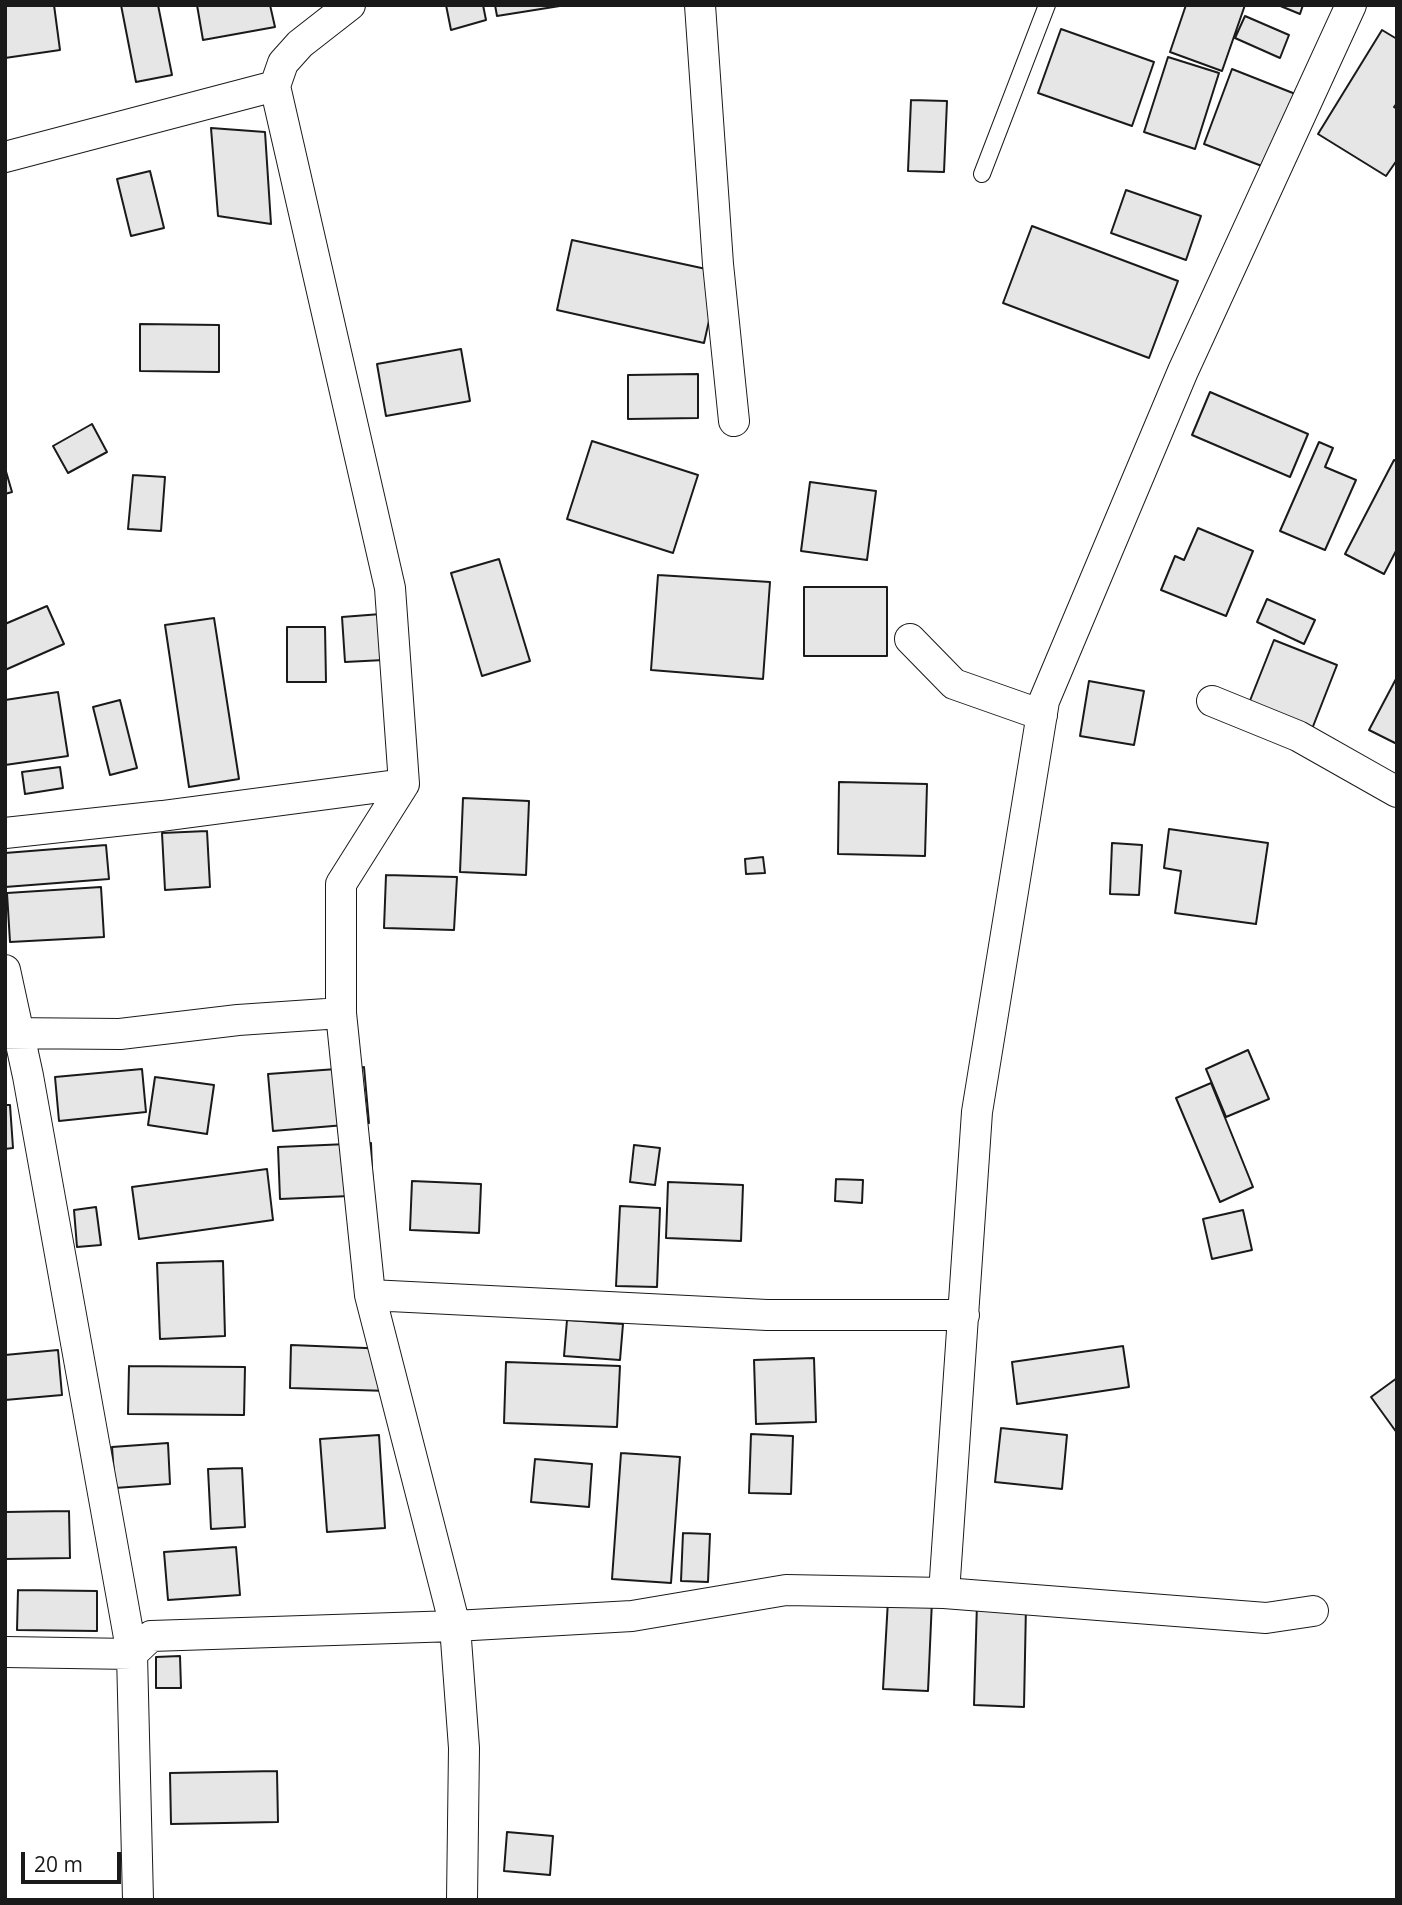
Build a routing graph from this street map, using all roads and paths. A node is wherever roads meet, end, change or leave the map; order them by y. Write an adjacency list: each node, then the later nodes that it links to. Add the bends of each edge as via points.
1 (350, 5): 5 (street, via 300,44 283,63)
2 (700, 5): 8 (street)
3 (1046, 5): 7 (lane)
4 (1351, 5): 11 (street, via 1183,371)
5 (275, 86): 6 (street); 12 (street, via 390,588)
6 (5, 157)
7 (982, 174)
8 (734, 421)
9 (911, 639): 11 (street, via 954,684)
10 (1212, 701): 13 (street, via 1298,736)
11 (1042, 715): 19 (street, via 977,1112)
12 (404, 784): 14 (street); 16 (street, via 341,884)
13 (1397, 792)
14 (5, 833)
15 (5, 970): 17 (street)
16 (341, 1013): 17 (street, via 120,1034); 18 (street)
17 (12, 1033): 24 (street)
18 (370, 1295): 19 (street, via 766,1315); 22 (street)
19 (964, 1315): 20 (street)
20 (944, 1594): 21 (street, via 1266,1618); 22 (street, via 786,1590 632,1616)
21 (1313, 1611)
22 (455, 1626): 24 (street, via 150,1636); 26 (street, via 464,1748)
23 (5, 1652): 24 (street)
24 (132, 1654): 25 (street)
25 (138, 1900)
26 (462, 1900)

